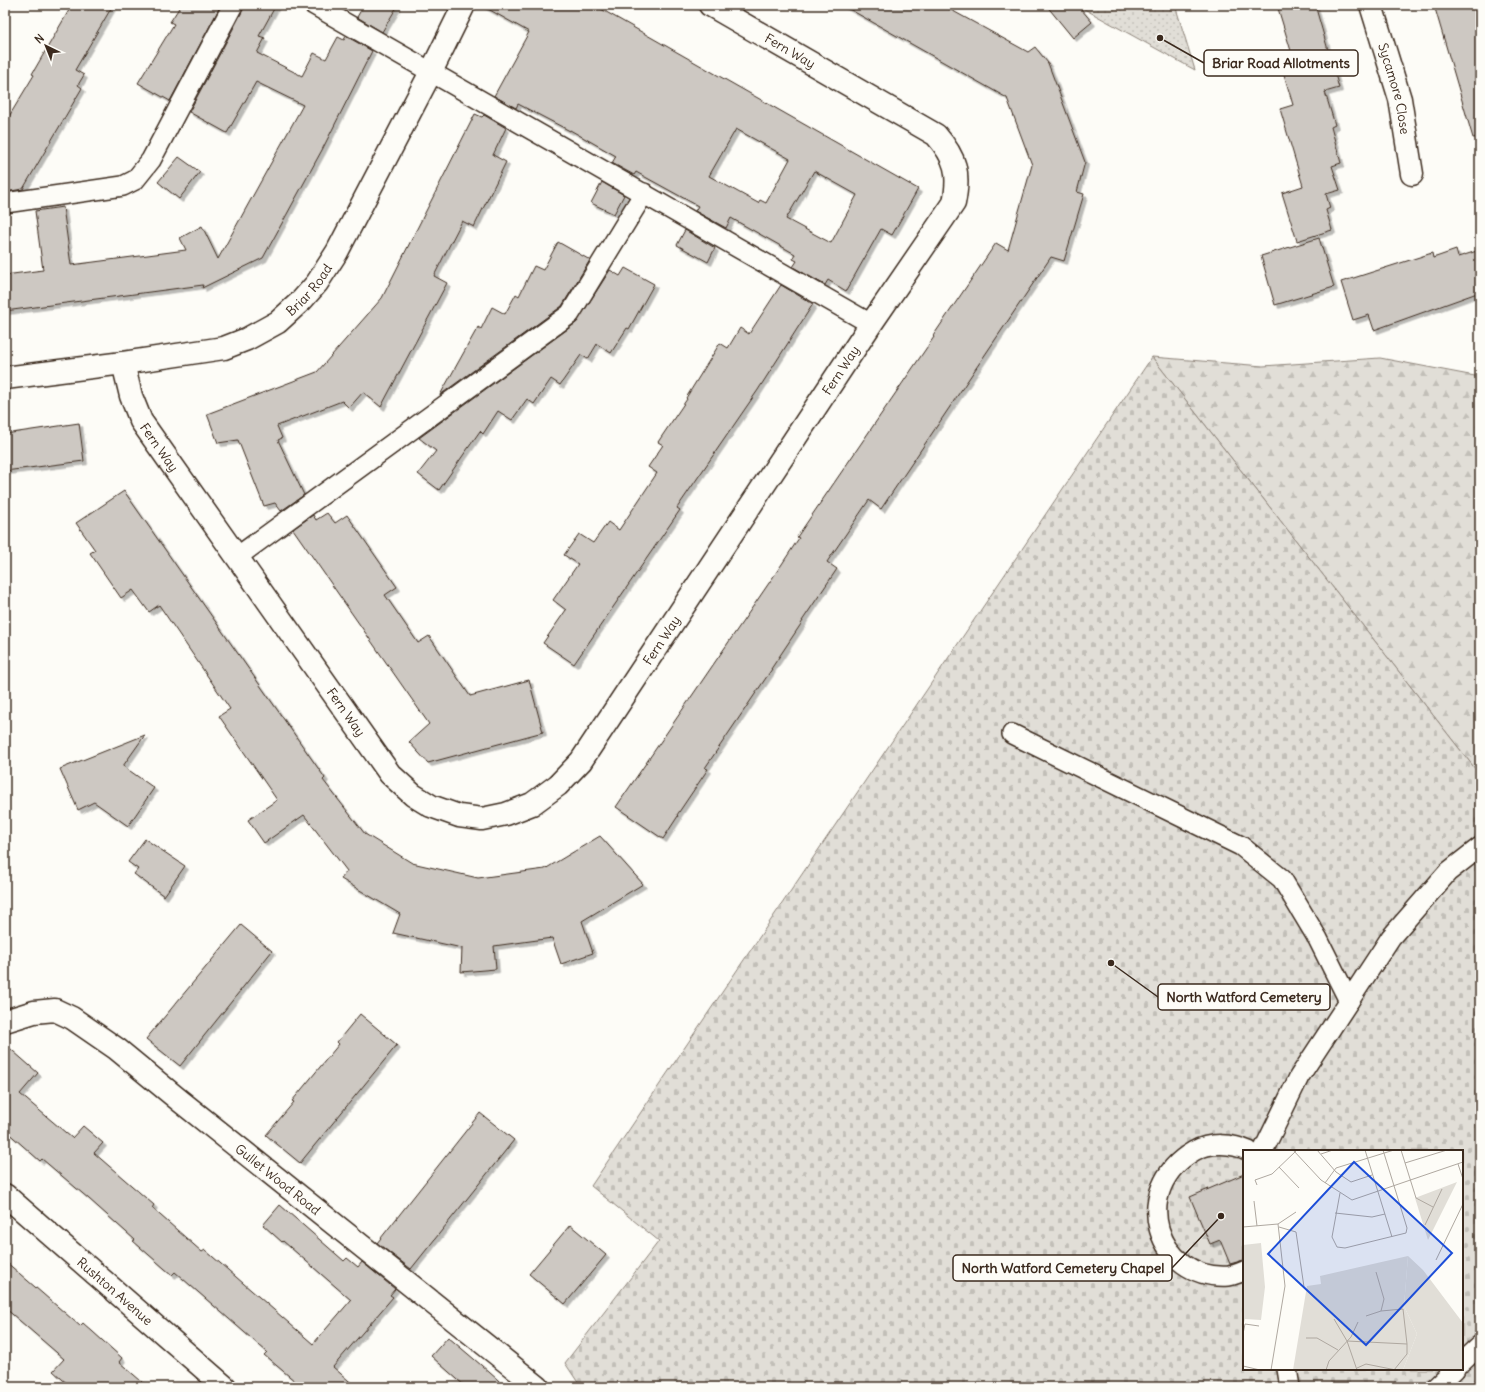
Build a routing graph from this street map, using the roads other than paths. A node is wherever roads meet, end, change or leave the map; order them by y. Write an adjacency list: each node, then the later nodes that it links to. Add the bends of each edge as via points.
1 (233, 5): 9 (lane, via 151,160 135,180 124,186)
2 (314, 5): 6 (lane)
3 (464, 5): 6 (street, Briar Road)
4 (710, 5): 10 (street, Fern Way, via 936,136 947,148 956,172 957,188 954,203)
5 (1371, 5): 7 (street, Sycamore Close, via 1400,99)
6 (430, 72): 8 (lane); 11 (street, Briar Road, via 337,252 302,300 278,322 224,348)
7 (1412, 174)
8 (644, 193): 10 (lane); 13 (lane, via 570,314)
9 (5, 203)
10 (871, 324): 13 (street, Fern Way, via 581,761 558,785 532,804 506,814 482,819 459,816 431,806 413,795 390,774)
11 (124, 363): 12 (street, Briar Road); 13 (street, Fern Way, via 131,396 141,421)
12 (5, 378)
13 (237, 557)
14 (1012, 734): 16 (lane, via 1240,846 1282,879 1318,939)
15 (1480, 846): 16 (lane, via 1448,872 1391,937)
16 (1349, 1001): 19 (lane, via 1298,1077)
17 (5, 1021): 27 (street, Gullet Wood Road, via 34,1012 55,1010 72,1018 117,1048)
18 (1247, 1150): 21 (lane, via 1221,1144 1200,1148 1182,1158 1167,1174 1158,1193 1156,1214 1161,1235 1172,1253 1188,1267 1208,1274 1230,1276)
19 (1263, 1150)
20 (5, 1195): 26 (street, Rushton Avenue)
21 (1243, 1271)
22 (1480, 1345): 23 (lane)
23 (1463, 1361)
24 (1287, 1370): 28 (lane)
25 (1454, 1370): 29 (lane)
26 (225, 1387)
27 (538, 1387)
28 (1290, 1387)
29 (1436, 1387)

